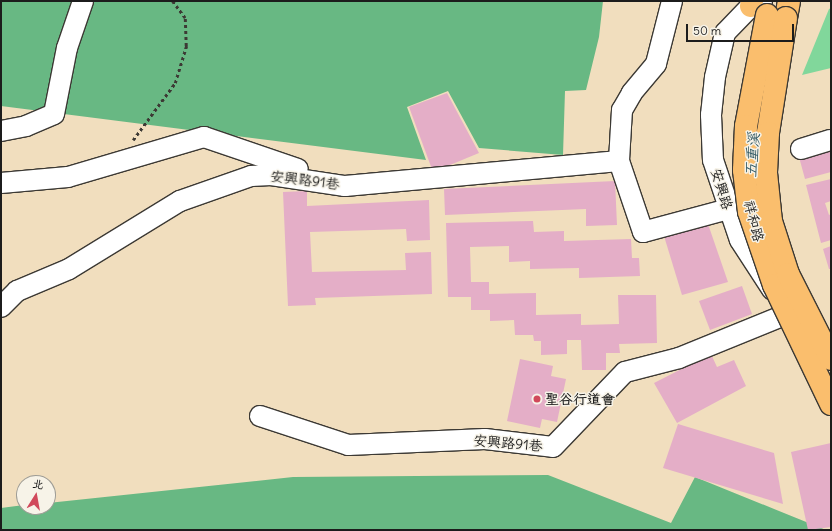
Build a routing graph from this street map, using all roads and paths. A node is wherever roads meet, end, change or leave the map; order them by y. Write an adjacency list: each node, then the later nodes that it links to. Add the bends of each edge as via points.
1 (83, 1): 6 (street, via 67,48 54,114 26,126)
2 (172, 1): 10 (path, via 185,18 186,46 175,83)
3 (672, 1): 9 (street, via 656,64 632,92 622,110)
4 (789, 1): 16 (main road, 祥和路, bridge, via 768,132 766,173 771,221 788,274)
5 (758, 2): 13 (street, 安興路, via 725,33 715,77 712,115 713,160); 17 (main road, 祥和路, bridge, via 744,170 749,212 774,285)
6 (1, 131)
7 (831, 140): 8 (street)
8 (801, 149)
9 (619, 161): 12 (street, 安興路91巷); 13 (street, via 643,232)
10 (118, 162): 11 (street, via 68,177); 12 (street, via 204,137)
11 (1, 184)
12 (344, 186): 14 (street, 安興路91巷, via 271,175 251,176 180,201 69,269 18,291)
13 (728, 209): 15 (street, 安興路, via 740,240)
14 (1, 307)
15 (790, 313): 16 (street, 安興路); 18 (street, 安興路91巷, via 678,358 625,372 554,447 485,438 348,445)
16 (831, 358)
17 (831, 404)
18 (260, 416)

